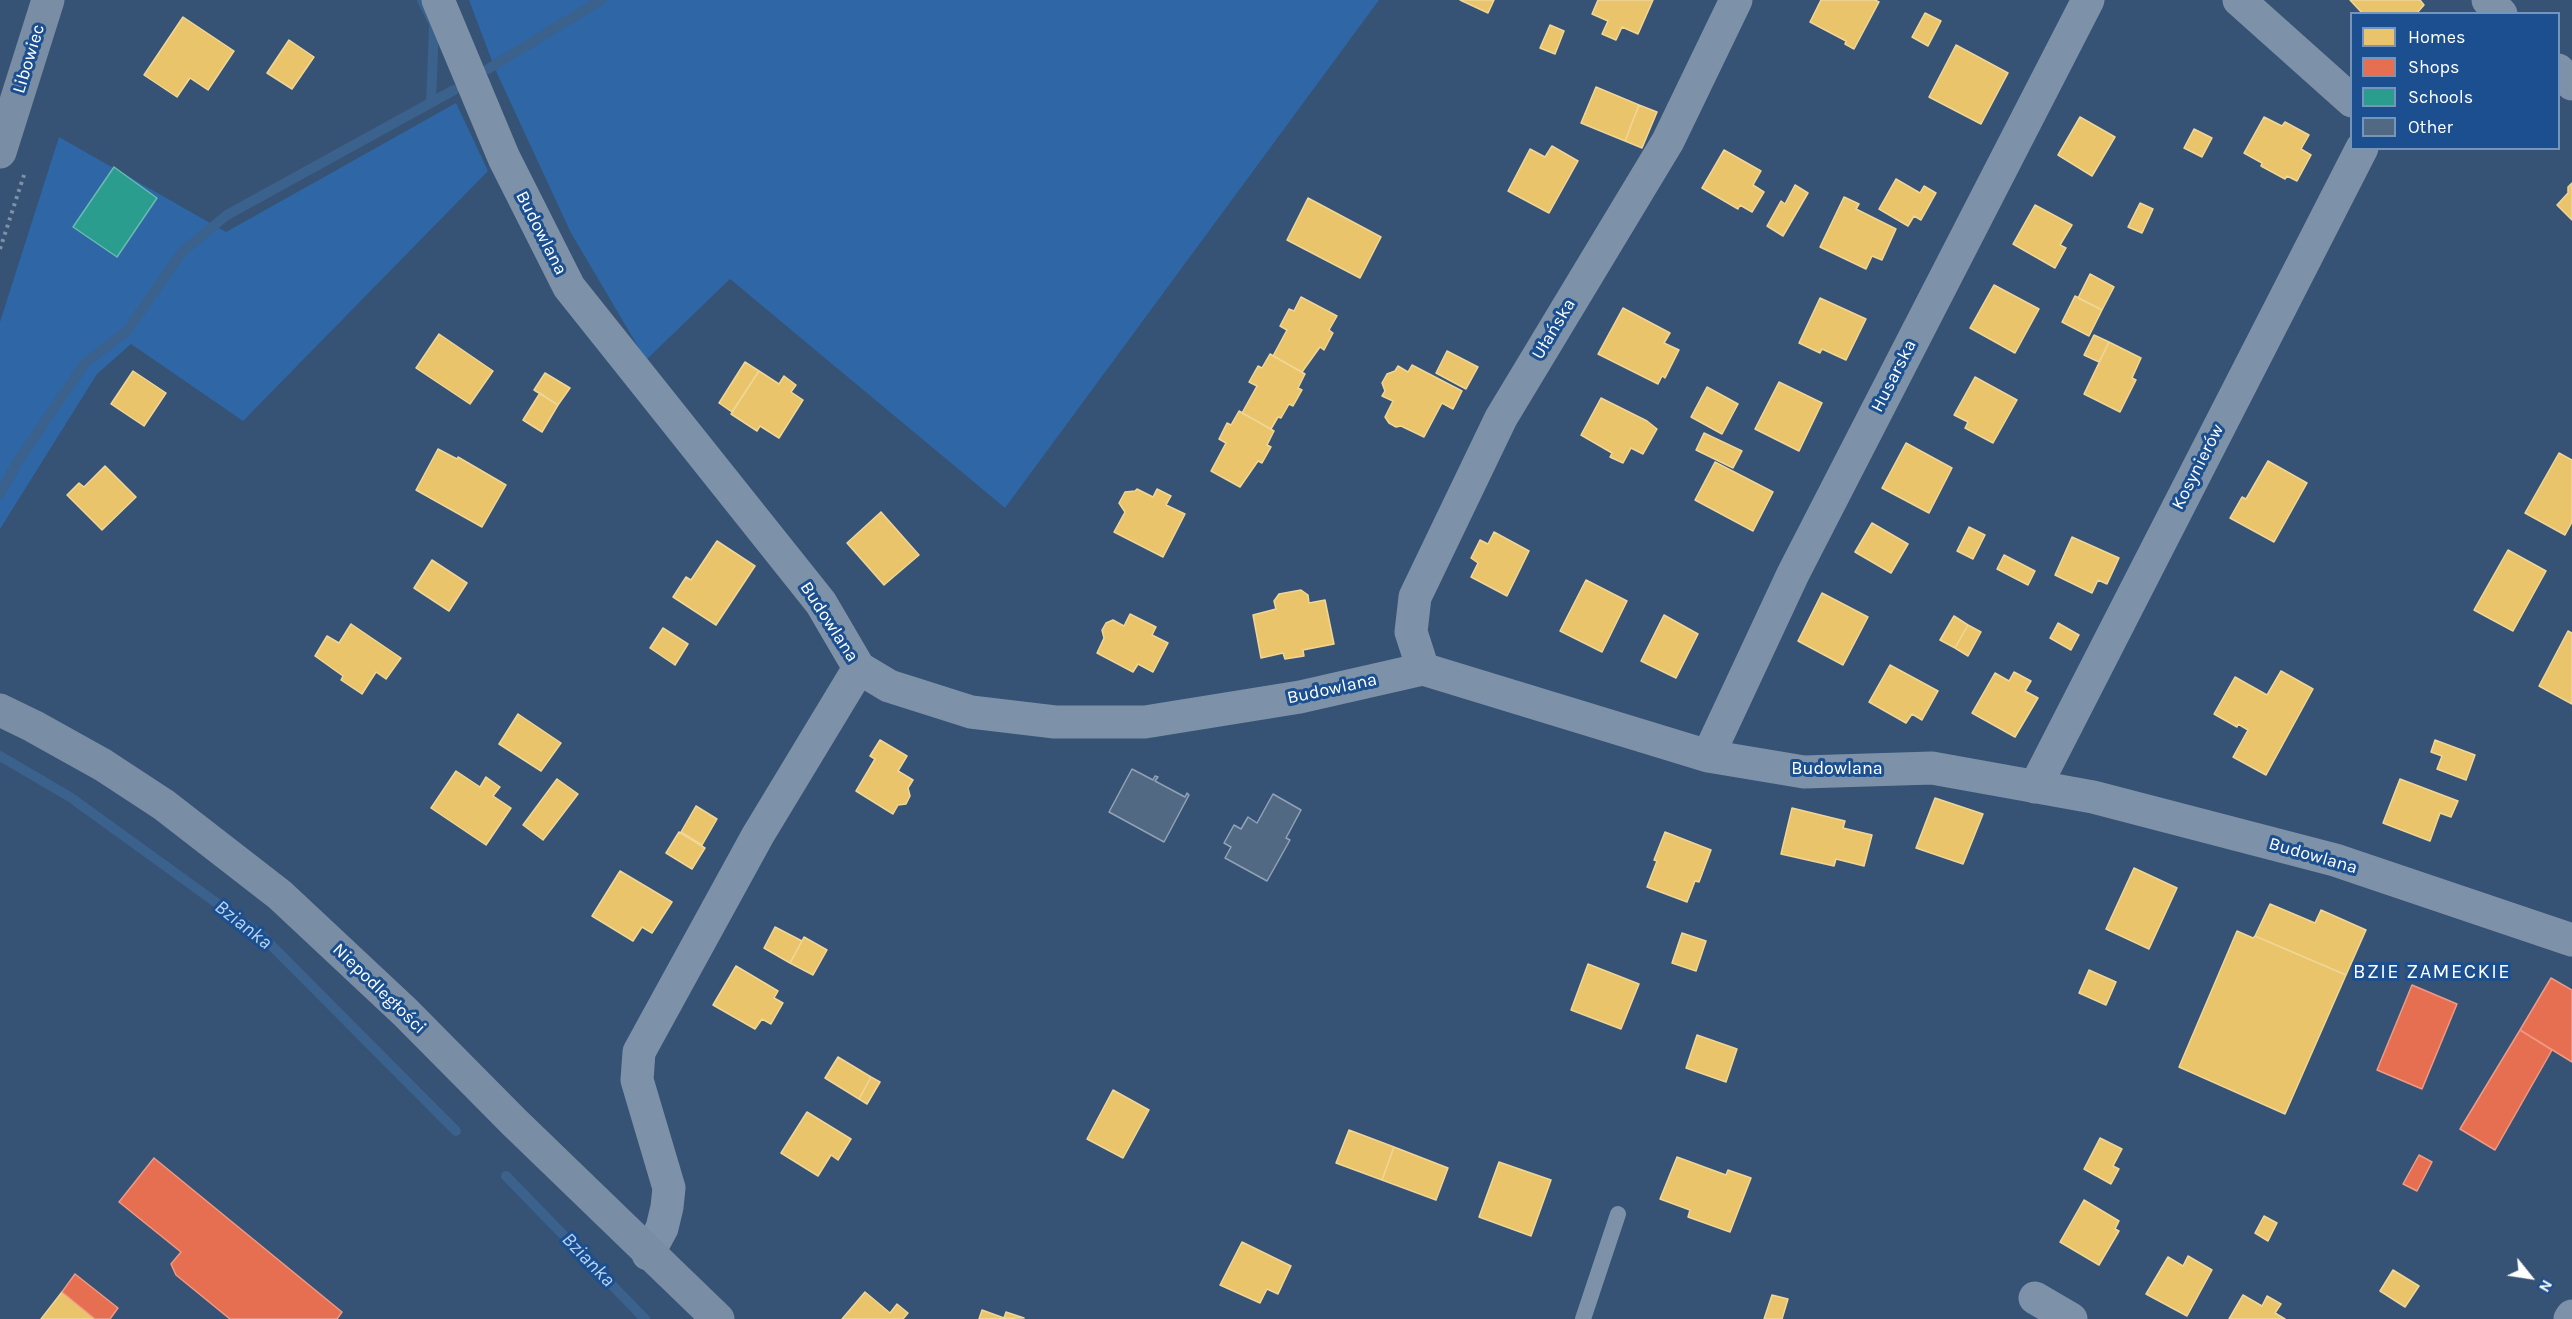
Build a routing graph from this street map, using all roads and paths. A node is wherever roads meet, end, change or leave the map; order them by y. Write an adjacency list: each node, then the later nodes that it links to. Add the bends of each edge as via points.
1 (48, 0): 10 (street, Libowiec)
2 (438, 0): 11 (street, Budowlana, via 504,158 569,287 820,603)
3 (1736, 0): 12 (street, Ułańska, via 1668,141 1501,418 1416,597 1411,632)
4 (2088, 0): 14 (street, Husarska, via 1793,574)
5 (2240, 0): 8 (street)
6 (2560, 71): 7 (street)
7 (2572, 84)
8 (2350, 99)
9 (2361, 150): 15 (street, Kosynierów)
10 (0, 152)
11 (859, 668): 12 (street, Budowlana, via 890,686 971,712 1055,722 1145,722 1300,697); 18 (street, via 758,836 639,1052 637,1080 669,1188 662,1228)
12 (1423, 669): 14 (street, Budowlana)
13 (0, 710): 18 (street, Niepodległości, via 93,759 147,794 280,895 405,1012)
14 (1708, 756): 15 (street, Budowlana, via 1804,772 1932,768)
15 (2035, 787): 16 (street, Budowlana, via 2093,797 2334,860)
16 (2572, 940)
17 (1618, 1214): 21 (lane)
18 (648, 1254): 20 (street, Niepodległości)
19 (2035, 1298): 22 (street)
20 (718, 1319)
21 (1583, 1319)
22 (2071, 1319)

